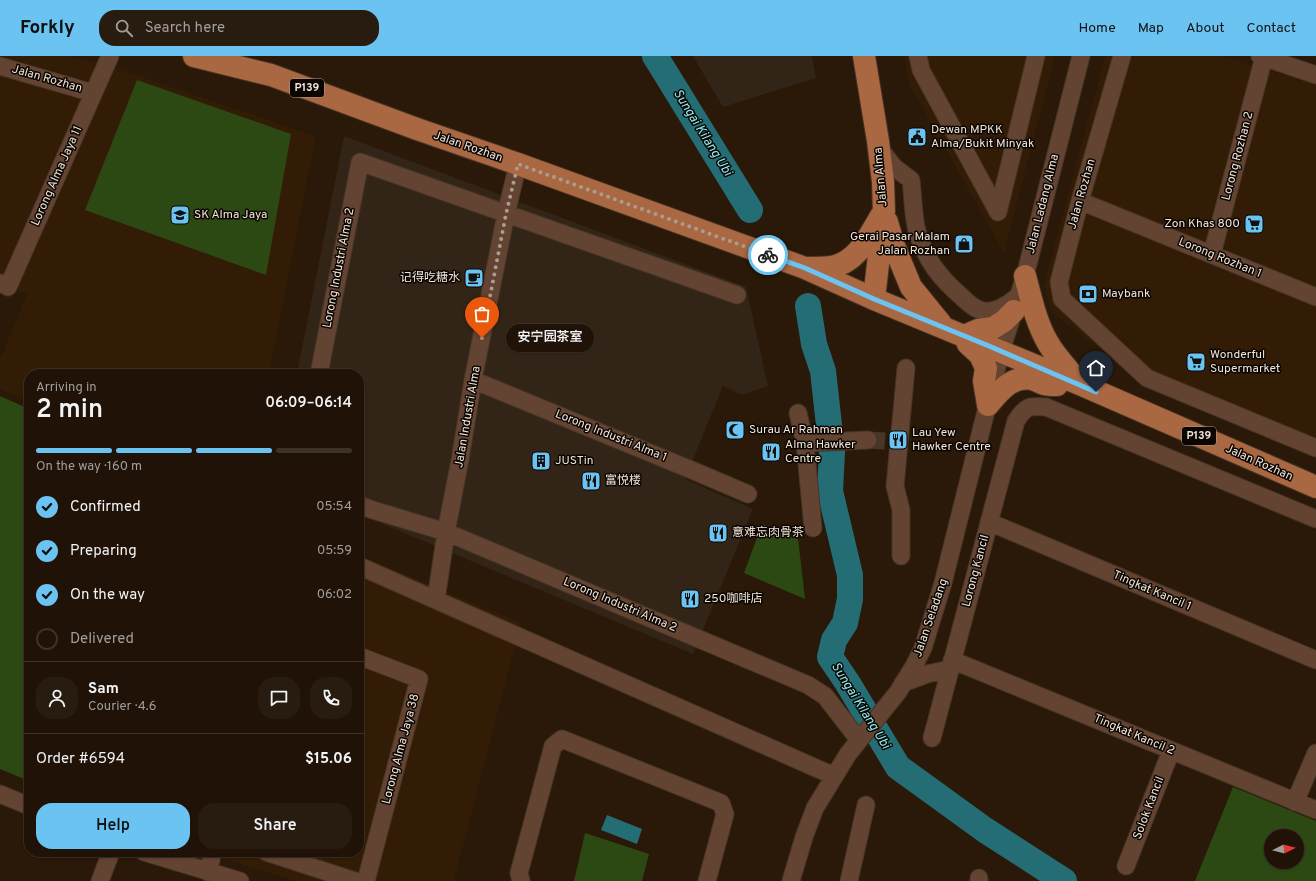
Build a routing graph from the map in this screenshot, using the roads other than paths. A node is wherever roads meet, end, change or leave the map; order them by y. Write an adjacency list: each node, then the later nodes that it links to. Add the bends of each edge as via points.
1 (110, 56): 11 (street, Lorong Alma Jaya 11)
2 (194, 56): 13 (main road, Jalan Rozhan / P139, via 271,75)
3 (864, 56): 12 (main road, Jalan Alma)
4 (918, 56): 5 (street, via 921,70 998,212)
5 (1036, 56)
6 (1081, 56): 19 (street, Jalan Ladang Alma)
7 (1122, 56): 14 (street, Jalan Rozhan)
8 (1262, 57): 10 (street); 17 (street, Lorong Rozhan 2)
9 (0, 66): 11 (street, Jalan Rozhan)
10 (1316, 75)
11 (93, 93): 20 (street, Lorong Alma Jaya 11, via 8,287)
12 (879, 148): 15 (main road, Jalan Alma); 24 (street, via 894,167 911,180 917,230 928,260 946,283 980,310 992,311)
13 (518, 164): 16 (street, Jalan Industri Alma); 18 (main road, Jalan Rozhan / P139)
14 (1080, 201): 17 (street, Lorong Rozhan 1); 36 (street, Jalan Rozhan, via 1059,282 1062,299 1147,378)
15 (884, 211): 18 (main road, via 862,248 853,256 832,267); 23 (main road, Jalan Alma); 25 (main road, via 894,246 911,287)
16 (506, 214): 21 (street); 29 (street, Lorong Industri Alma 2, via 360,162); 30 (street, Jalan Industri Alma)
17 (1212, 254): 22 (street, Lorong Rozhan 1)
18 (805, 268): 23 (main road, Jalan Rozhan / P139)
19 (1025, 276): 24 (street, Jalan Ladang Alma); 31 (main road, via 1035,313 1048,343 1058,359)
20 (0, 283)
21 (737, 295)
22 (1316, 297)
23 (874, 299): 25 (main road, Jalan Rozhan / P139)
24 (1016, 304): 26 (main road, via 1004,321 993,328 978,330); 27 (street, Jalan Ladang Alma)
25 (944, 327): 26 (main road, Jalan Rozhan / P139)
26 (964, 336): 27 (main road, Jalan Rozhan / P139); 32 (main road, via 968,344 980,354 986,368 984,381)
27 (1001, 351): 31 (main road, Jalan Rozhan / P139); 32 (street, Jalan Seladang)
28 (906, 368): 44 (street, via 895,486 901,510)
29 (320, 369)
30 (473, 380): 38 (street, Lorong Industri Alma 1); 43 (street, Jalan Industri Alma)
31 (1082, 385): 32 (main road, via 1046,384 1032,379 1020,379 999,391); 37 (main road, Jalan Rozhan / P139)
32 (988, 405): 50 (street, Jalan Seladang, via 934,614 923,648)
33 (798, 413): 35 (street)
34 (860, 440): 35 (street)
35 (810, 442): 42 (street)
36 (1316, 448)
37 (1316, 487)
38 (748, 494)
39 (364, 507): 43 (street, Lorong Industri Alma 2)
40 (1316, 519): 41 (street, Lorong Kancil, via 1046,407 1034,406 1022,412 1016,421)
41 (989, 522): 48 (street, Tingkat Kancil 1); 49 (street, Lorong Kancil)
42 (813, 528)
43 (446, 532): 46 (street, Jalan Industri Alma); 51 (street, Lorong Industri Alma 2, via 808,685 825,696)
44 (901, 556)
45 (364, 568): 46 (street)
46 (436, 600): 55 (street)
47 (364, 658): 70 (street, Lorong Alma Jaya 38, via 419,679)
48 (1316, 660)
49 (951, 664): 50 (street); 52 (street, Lorong Kancil); 53 (street, Tingkat Kancil 2, via 966,664)
50 (901, 688): 51 (street, Jalan Seladang)
51 (862, 736): 55 (street, Jalan Seladang)
52 (932, 738)
53 (1171, 751): 57 (street, Tingkat Kancil 2); 65 (street, Solok Kancil)
54 (1316, 753): 57 (street)
55 (834, 776): 73 (street, Jalan Seladang, via 816,808 804,837)
56 (0, 794): 58 (street)
57 (1295, 802): 60 (street, Tingkat Kancil 2)
58 (24, 804)
59 (866, 805): 74 (street)
60 (1316, 810)
61 (109, 857): 67 (street)
62 (160, 857): 66 (street)
63 (212, 857): 66 (street)
64 (281, 857): 69 (street)
65 (1126, 866)
66 (208, 872): 68 (street)
67 (102, 875)
68 (240, 881)
69 (354, 881)
70 (366, 881)
71 (522, 881): 72 (street, via 519,873 553,746 562,739 721,803 725,814)
72 (707, 881)
73 (791, 881)
74 (849, 881)

